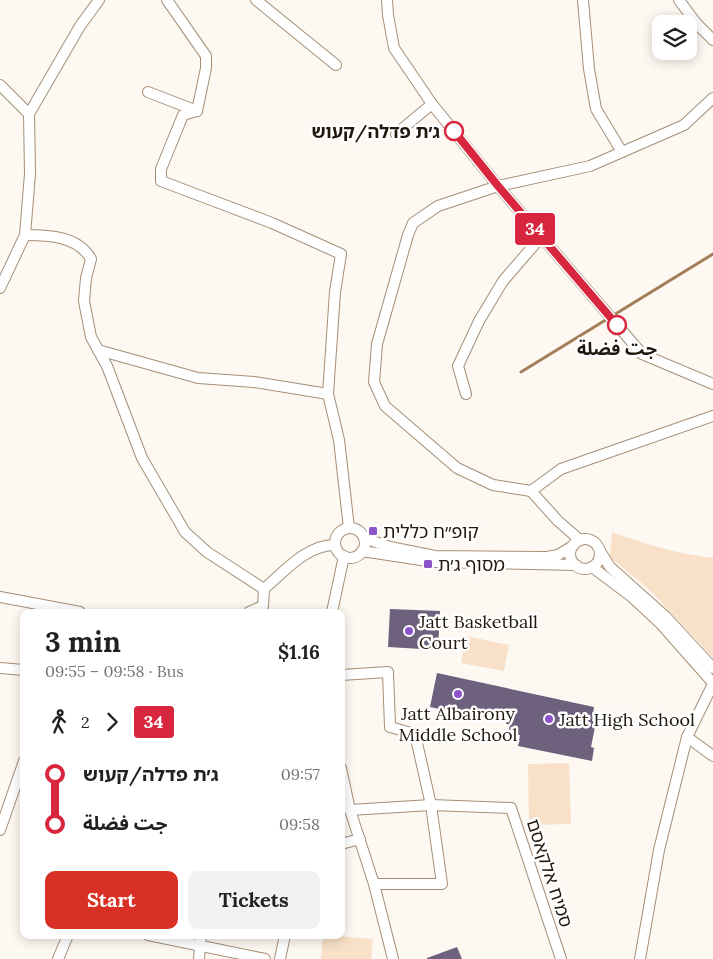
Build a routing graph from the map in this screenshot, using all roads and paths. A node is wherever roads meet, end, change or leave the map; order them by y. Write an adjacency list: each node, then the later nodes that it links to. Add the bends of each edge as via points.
1 (99, 0): 14 (street, via 80,26)
2 (166, 0): 13 (street, via 206,56)
3 (256, 0): 8 (street)
4 (388, 0): 12 (street, via 394,48)
5 (583, 0): 16 (street, via 596,109)
6 (679, 0): 7 (street)
7 (713, 40)
8 (336, 65)
9 (0, 85): 14 (street)
10 (148, 92): 13 (street)
11 (713, 98): 16 (street, via 684,125)
12 (432, 104): 15 (street); 17 (street)
13 (197, 111): 23 (street, via 184,115 161,169 161,181 272,222 341,254 334,292)
14 (29, 114): 18 (street, via 30,174)
15 (396, 134)
16 (622, 152): 17 (street, via 590,166)
17 (498, 186): 19 (street); 26 (street, via 438,206 413,223 376,344 374,382 385,406 457,468 493,485)
18 (25, 235): 20 (street); 21 (street, via 52,235 76,243 86,251 91,259 84,302 90,337)
19 (541, 237): 22 (street, via 642,354); 24 (street, via 503,281 472,336 458,366)
20 (0, 288)
21 (98, 350): 23 (street, via 198,378 254,382); 36 (street, via 142,458 185,532 207,552)
22 (713, 384)
23 (328, 394): 27 (street, via 339,440)
24 (466, 394)
25 (713, 416): 26 (street, via 561,469)
26 (531, 491): 29 (street)
27 (349, 528): 28 (street); 30 (street, via 337,536)
28 (364, 538): 29 (street, via 435,556 547,557); 31 (street)
29 (576, 543): 32 (street, via 590,540); 34 (street, via 570,555)
30 (335, 545): 33 (street); 36 (street, via 324,545 310,551)
31 (362, 551): 33 (street, via 356,556); 34 (street, via 434,562)
32 (600, 551): 35 (street); 42 (street, via 610,567 666,617)
33 (344, 556): 40 (street)
34 (576, 565): 35 (street)
35 (592, 567): 45 (street, via 660,623)
36 (264, 589): 39 (street)
37 (0, 597): 38 (street)
38 (52, 609)
39 (263, 609)
40 (333, 609)
41 (0, 668): 43 (street)
42 (713, 668)
43 (20, 670)
44 (345, 675): 50 (street, via 388,672 390,727 415,734)
45 (713, 683): 46 (street)
46 (688, 737): 47 (street); 67 (street, via 659,850)
47 (713, 756)
48 (20, 772): 52 (street)
49 (345, 787): 51 (street)
50 (431, 805): 51 (street, סמיח אלקאסם); 55 (street, via 442,884); 66 (street, סמיח אלקאסם, via 511,808)
51 (350, 810): 53 (street)
52 (0, 830)
53 (360, 839): 54 (street); 55 (street)
54 (345, 843)
55 (374, 884): 65 (street)
56 (66, 939): 61 (street)
57 (167, 939): 60 (street)
58 (201, 939): 60 (street)
59 (284, 939): 64 (street)
60 (200, 946): 62 (street); 63 (street)
61 (58, 959)
62 (199, 959)
63 (265, 959)
64 (280, 959)
65 (393, 959)
66 (561, 959)
67 (640, 959)

